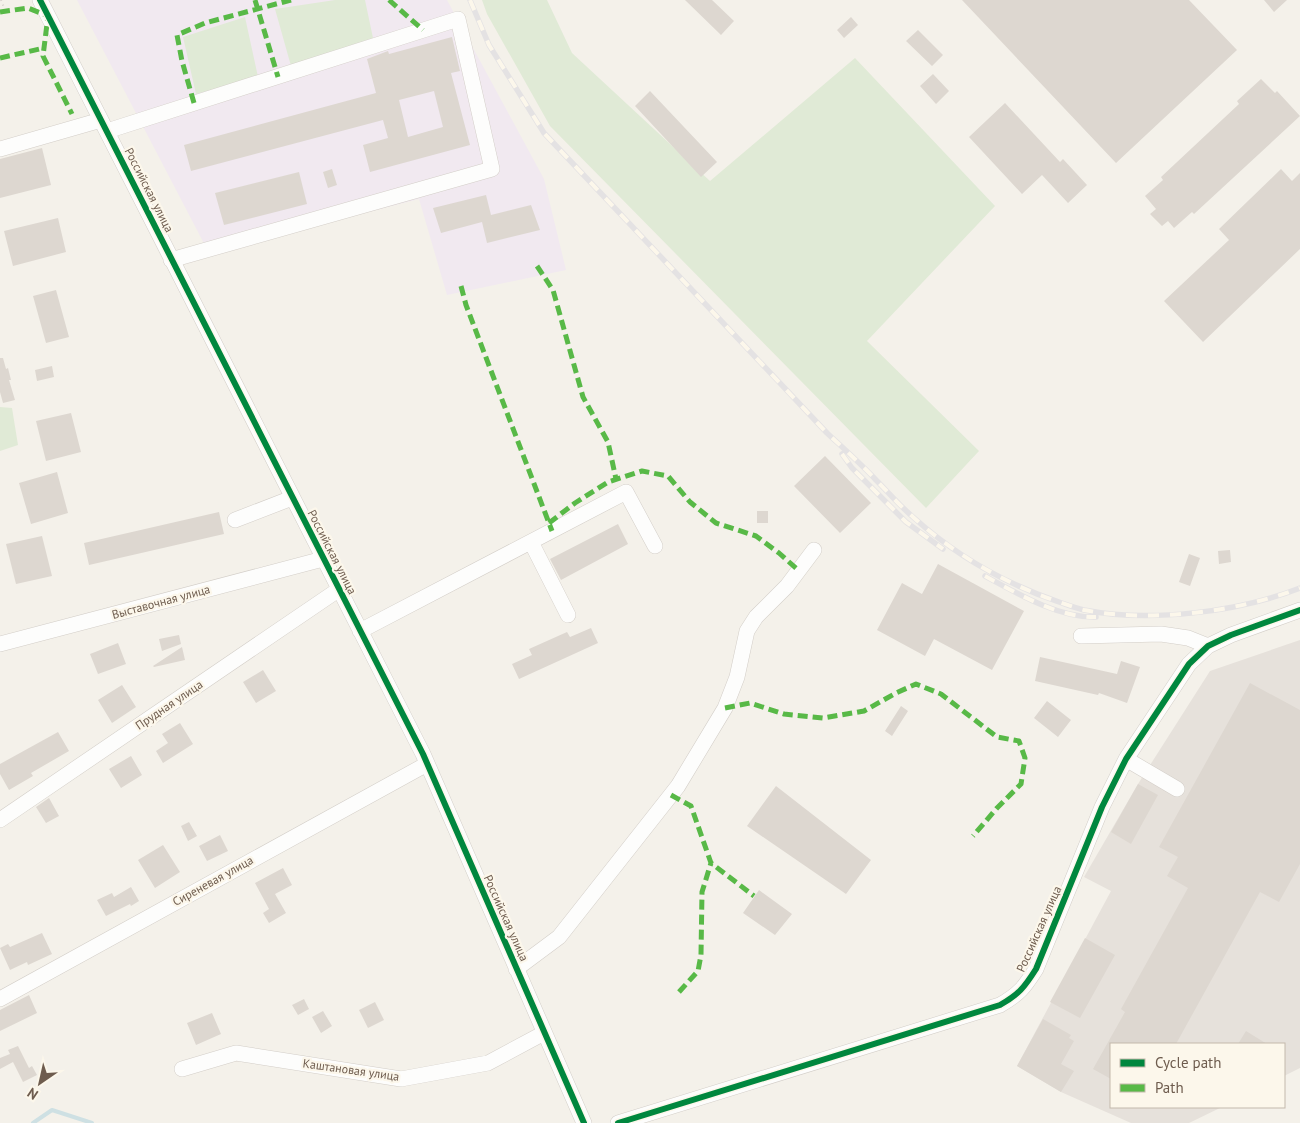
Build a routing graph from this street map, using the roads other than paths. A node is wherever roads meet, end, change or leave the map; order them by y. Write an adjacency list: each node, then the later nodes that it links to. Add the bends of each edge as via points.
1 (40, 0): 2 (street, Российская улица)
2 (104, 126): 3 (street); 4 (street, Российская улица); 4 (street, via 458,18 492,169)
3 (0, 149)
4 (171, 260): 5 (street, Российская улица)
5 (292, 498): 6 (street); 10 (street, Российская улица)
6 (235, 520)
7 (531, 542): 8 (street, via 626,492); 13 (street); 14 (street)
8 (655, 546)
9 (814, 550): 22 (street, via 747,631 737,677 725,708 678,786 559,937)
10 (323, 559): 11 (street, Российская улица); 16 (street, Выставочная улица)
11 (338, 590): 14 (street, Российская улица); 21 (street, Прудная улица)
12 (1300, 610): 17 (street, Российская улица)
13 (568, 615)
14 (360, 631): 19 (street, Российская улица)
15 (1081, 636): 17 (street, via 1160,634 1188,638)
16 (0, 644)
17 (1208, 646): 18 (street, Российская улица, via 1189,664)
18 (1126, 759): 20 (street); 27 (street, Российская улица, via 1102,807 1036,968 1016,996 1000,1006)
19 (427, 764): 22 (street, Российская улица); 23 (street, Сиреневая улица)
20 (1177, 789)
21 (0, 820)
22 (516, 969): 24 (street, Российская улица)
23 (0, 999)
24 (544, 1033): 25 (street, Каштановая улица, via 488,1063 400,1078 236,1053); 26 (street, Российская улица)
25 (182, 1069)
26 (584, 1123)
27 (618, 1123)

